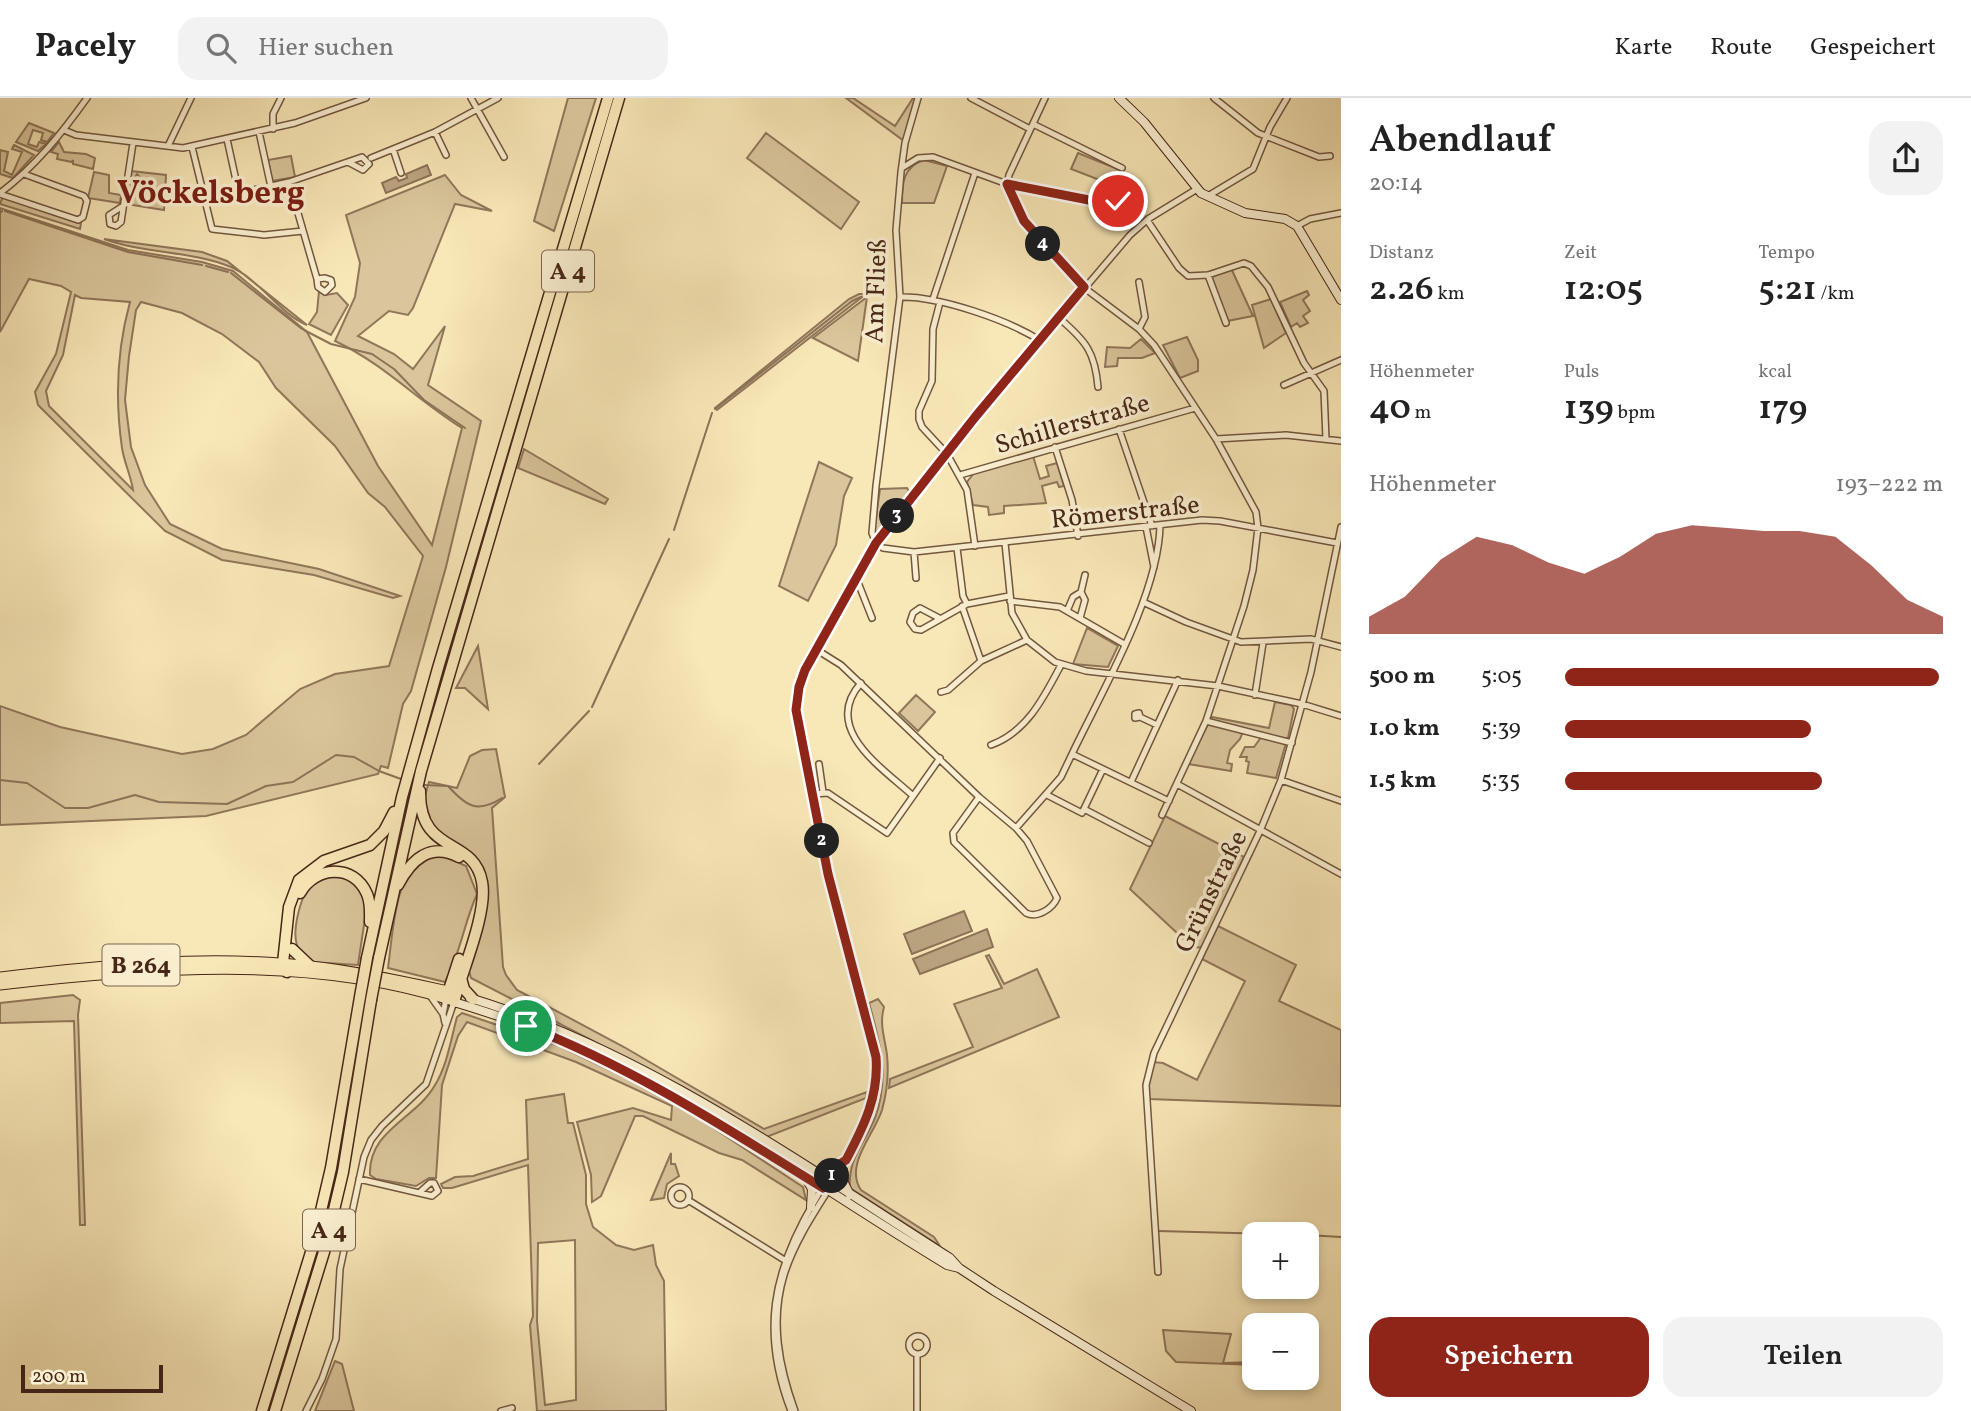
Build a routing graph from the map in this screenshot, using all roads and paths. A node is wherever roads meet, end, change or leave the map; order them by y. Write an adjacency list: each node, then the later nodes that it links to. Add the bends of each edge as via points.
1 (87, 98): 19 (street)
2 (191, 98): 25 (street)
3 (281, 98): 18 (street, via 273,114)
4 (366, 98): 15 (street)
5 (471, 98): 16 (street)
6 (498, 98): 16 (street)
7 (608, 98): 71 (highway, A 4)
8 (619, 98): 71 (highway, A 4)
9 (918, 98): 33 (street, Am Fließ)
10 (971, 98): 17 (street)
11 (1045, 98): 17 (street)
12 (1119, 98): 41 (main road)
13 (1213, 98): 22 (street)
14 (1287, 98): 22 (street)
15 (348, 101): 18 (street)
16 (478, 110): 21 (street); 30 (street)
17 (1032, 126): 34 (street); 39 (street)
18 (273, 129): 20 (street)
19 (64, 130): 24 (street); 37 (street)
20 (259, 132): 23 (street); 40 (street)
21 (435, 132): 27 (street); 28 (street)
22 (1266, 136): 29 (street, via 1319,157); 44 (street, via 1253,169)
23 (227, 139): 26 (street); 43 (street)
24 (133, 143): 25 (street); 47 (street)
25 (168, 146): 26 (street)
26 (192, 147): 45 (street)
27 (393, 149): 31 (street); 35 (street)
28 (446, 155)
29 (1330, 156)
30 (504, 157)
31 (371, 158)
32 (348, 162): 38 (street)
33 (902, 168): 36 (street, via 918,158 933,157); 56 (street, Am Fließ, via 896,230)
34 (1122, 169)
35 (401, 173)
36 (975, 173): 39 (street); 58 (street)
37 (24, 174): 42 (street); 42 (street, via 84,196 83,216 78,220)
38 (289, 183): 40 (street); 51 (street)
39 (1007, 184): 46 (street); 55 (street, via 1024,221)
40 (271, 187): 43 (street)
41 (1197, 189): 44 (main road); 49 (street)
42 (0, 194)
43 (239, 194): 45 (street)
44 (1208, 196): 50 (main road, via 1245,213 1285,219)
45 (204, 201): 51 (street, via 212,229 264,234)
46 (1118, 201)
47 (123, 205)
48 (1341, 213): 50 (street)
49 (1147, 220): 52 (street, via 1183,272 1194,277); 55 (street)
50 (1297, 226): 57 (main road)
51 (303, 231): 53 (street)
52 (1208, 275): 60 (street); 64 (street, via 1237,263 1251,267 1268,287)
53 (317, 279)
54 (1139, 282): 61 (street, via 1144,317)
55 (1084, 287): 59 (street); 61 (street)
56 (900, 298): 58 (street); 82 (street, Am Fließ, via 876,486 872,533)
57 (1341, 300)
58 (937, 301): 62 (street, via 1023,329); 74 (street, via 932,381 919,419)
59 (1059, 318): 62 (street); 66 (street, via 1093,356)
60 (1226, 323)
61 (1139, 330): 67 (street)
62 (1041, 341): 74 (street)
63 (1341, 360): 64 (street)
64 (1311, 374): 65 (street); 70 (street, via 1325,397)
65 (1284, 385)
66 (1098, 387)
67 (1195, 408): 68 (street, Schillerstraße); 69 (street)
68 (1119, 429): 73 (street, Schillerstraße); 77 (street)
69 (1216, 439): 70 (street, via 1286,435); 78 (street, via 1252,502)
70 (1326, 439): 72 (street)
71 (512, 441): 129 (highway, A 4)
72 (1341, 441)
73 (1055, 447): 75 (street, Schillerstraße); 80 (street)
74 (947, 454): 75 (street); 82 (street)
75 (960, 475): 84 (street, via 971,507)
76 (1160, 525): 77 (street, Römerstraße); 78 (street, Römerstraße, via 1211,520); 87 (street)
77 (1149, 526): 80 (street, Römerstraße); 87 (street)
78 (1258, 527): 81 (street, Römerstraße); 99 (street, via 1249,589)
79 (1341, 527): 81 (street, Grünstraße)
80 (1078, 536): 83 (street, Römerstraße)
81 (1339, 540): 101 (street, Grünstraße)
82 (876, 543): 86 (street, Römerstraße); 90 (street)
83 (1005, 543): 84 (street, Römerstraße); 92 (street)
84 (975, 546): 85 (street, Römerstraße)
85 (957, 548): 86 (street, Römerstraße); 94 (street)
86 (914, 552): 89 (street)
87 (1154, 567): 93 (street)
88 (1085, 575): 91 (street)
89 (916, 578)
90 (854, 581): 96 (street); 105 (street)
91 (1081, 592): 95 (street); 98 (street, via 1085,600)
92 (1009, 599): 94 (street); 95 (street, via 1046,603); 100 (street)
93 (1143, 602): 99 (street); 103 (street)
94 (965, 606): 97 (street); 106 (street)
95 (1067, 611): 98 (street)
96 (872, 618)
97 (939, 618): 97 (street, via 921,630 910,622 920,608)
98 (1080, 618): 103 (street)
99 (1233, 639): 102 (street); 111 (street)
100 (1027, 640): 106 (street); 107 (street)
101 (1317, 640): 102 (street); 104 (street); 114 (street, Grünstraße)
102 (1263, 643): 113 (street)
103 (1124, 644): 108 (street)
104 (1341, 647)
105 (817, 650): 110 (street); 130 (street, via 799,687 796,710)
106 (981, 661): 112 (street)
107 (1061, 665): 108 (street); 120 (street, via 1033,713 1008,739)
108 (1110, 673): 109 (street); 121 (street)
109 (1178, 680): 111 (street); 118 (street)
110 (861, 683): 122 (street); 131 (street, via 846,705 855,742)
111 (1218, 686): 113 (street); 117 (street)
112 (941, 692)
113 (1255, 695): 114 (street)
114 (1302, 704): 115 (street); 119 (street, Grünstraße)
115 (1341, 716)
116 (1140, 717): 118 (street)
117 (1206, 721): 119 (street); 127 (street)
118 (1157, 725): 126 (street)
119 (1292, 743): 125 (street, Grünstraße)
120 (991, 745)
121 (1072, 754): 124 (street); 132 (street)
122 (940, 758): 131 (street); 133 (street)
123 (819, 764): 128 (street)
124 (1103, 769): 126 (street); 136 (street)
125 (1281, 780): 135 (street); 139 (street, Grünstraße)
126 (1131, 782): 134 (street)
127 (1177, 784): 134 (street); 139 (street)
128 (823, 792): 130 (street); 131 (street, via 887,832)
129 (411, 793): 142 (highway, A 4); 143 (highway, A 4); 147 (highway, via 374,842 324,861 299,880 291,898); 149 (highway, via 428,828 471,860 482,881 482,903)
130 (812, 793): 157 (street, via 828,874 876,1057 872,1107)
131 (912, 795)
132 (1047, 795): 136 (street); 138 (street)
133 (979, 797): 138 (street); 138 (street, via 953,833 954,842 1026,913 1038,915 1057,898)
134 (1168, 801): 137 (street)
135 (1341, 801)
136 (1083, 811): 140 (street)
137 (1162, 815)
138 (1016, 828)
139 (1261, 831): 141 (street); 168 (street, Grünstraße, via 1148,1070)
140 (1149, 843)
141 (1341, 874)
142 (391, 897): 145 (highway, A 4); 152 (highway, via 406,869 424,855 440,851 454,855 472,870 477,902)
143 (371, 942): 144 (highway, via 366,891 349,875 330,872 312,878 301,890); 145 (highway, A 4)
144 (292, 949): 146 (highway); 147 (highway)
145 (373, 958): 153 (highway, A 4, bridge)
146 (310, 965): 147 (main road, B 264); 152 (main road, B 264, via 360,972)
147 (287, 967): 148 (main road, B 264, via 176,962); 150 (main road, B 264, via 162,971); 151 (main road, B 264)
148 (0, 977)
149 (461, 978): 152 (highway); 154 (highway)
150 (0, 985)
151 (429, 995): 152 (main road, B 264); 155 (street)
152 (451, 997): 154 (main road); 155 (street); 156 (street); 159 (main road, via 615,1065)
153 (366, 998): 171 (highway, A 4, via 312,1249); 172 (highway, A 4, via 343,1172 324,1252)
154 (473, 999): 161 (main road, via 541,1023 630,1065 748,1131)
155 (443, 1014): 156 (street)
156 (445, 1024): 160 (street, via 429,1078 376,1132)
157 (846, 1160): 158 (street); 161 (street)
158 (843, 1170): 161 (street); 163 (main road)
159 (806, 1177): 161 (main road); 165 (main road, via 812,1189)
160 (359, 1179): 162 (street); 173 (street, via 340,1269 335,1339)
161 (828, 1186): 163 (main road); 165 (street); 166 (street); 167 (main road, via 947,1265)
162 (420, 1192)
163 (850, 1195): 167 (main road)
164 (688, 1200): 166 (street)
165 (811, 1207): 166 (street)
166 (786, 1261): 175 (street, via 776,1322 779,1357)
167 (959, 1268): 177 (main road)
168 (1158, 1272)
169 (917, 1354): 176 (street)
170 (512, 1408): 174 (street)
171 (262, 1411)
172 (275, 1411)
173 (306, 1411)
174 (501, 1411)
175 (793, 1411)
176 (917, 1411)
177 (1191, 1411)

